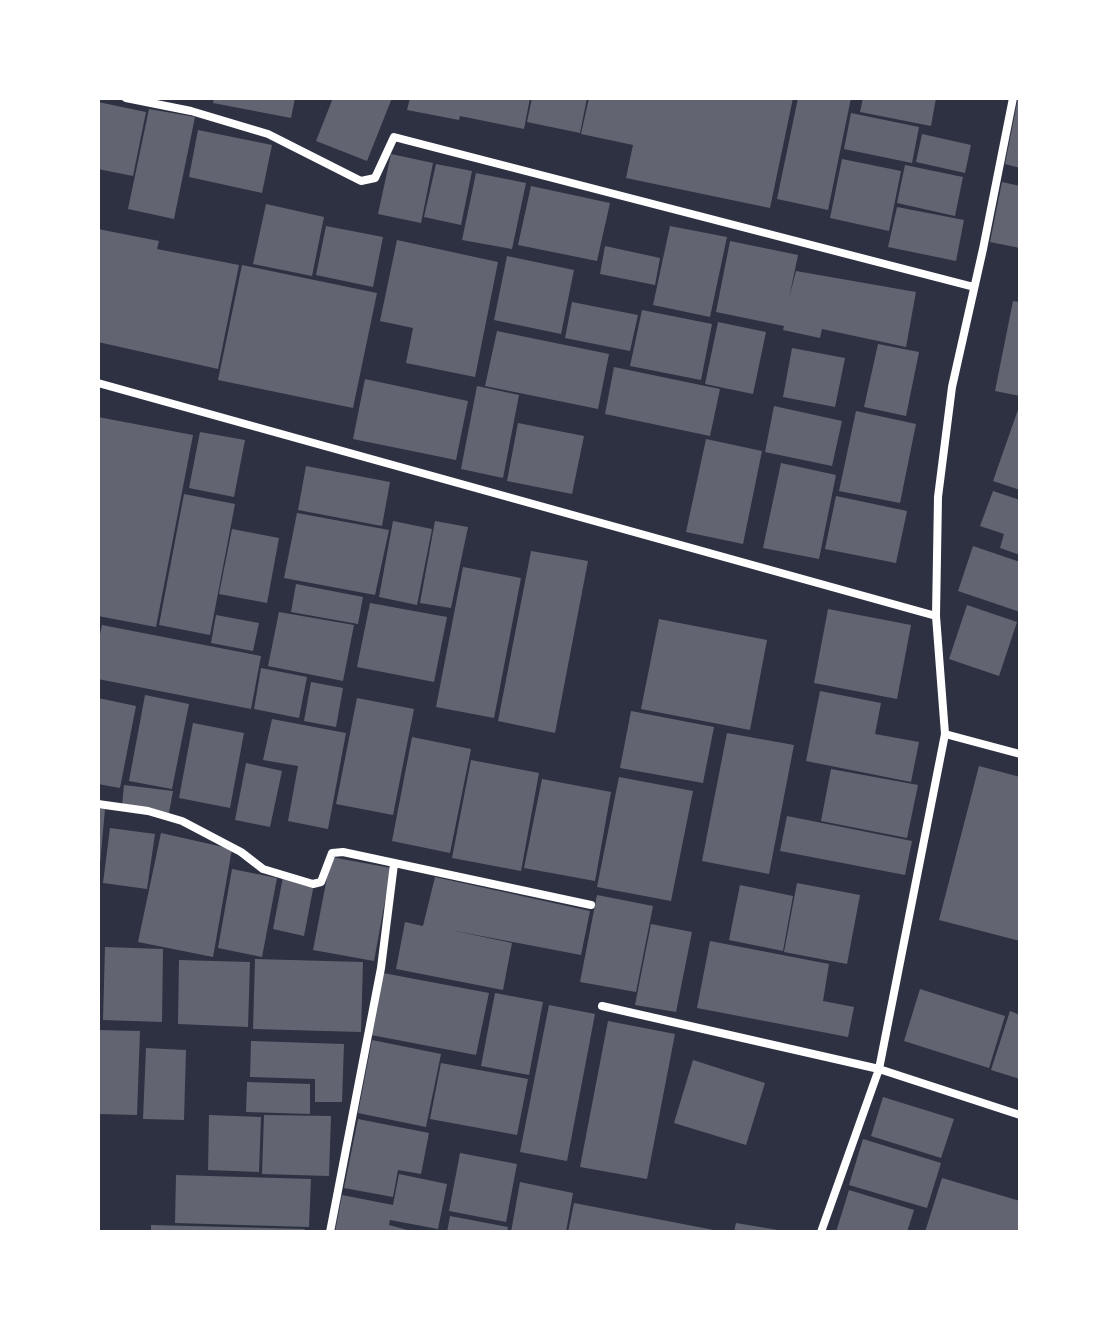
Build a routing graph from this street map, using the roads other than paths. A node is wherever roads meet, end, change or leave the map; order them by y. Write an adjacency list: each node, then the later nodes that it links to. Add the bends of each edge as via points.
1 (126, 98): 3 (street, via 255,130 361,181 375,178 394,137)
2 (1013, 98): 3 (street)
3 (974, 287): 5 (street, via 952,387 938,497)
4 (98, 383): 5 (street)
5 (936, 616): 6 (street)
6 (945, 734): 7 (street); 12 (street)
7 (1020, 754)
8 (98, 804): 9 (street, via 182,821 263,869 313,884 321,882 332,853)
9 (394, 864): 10 (street); 14 (street, via 381,968)
10 (591, 905)
11 (602, 1006): 12 (street)
12 (879, 1069): 13 (street); 15 (street)
13 (1020, 1115)
14 (330, 1232)
15 (821, 1232)

